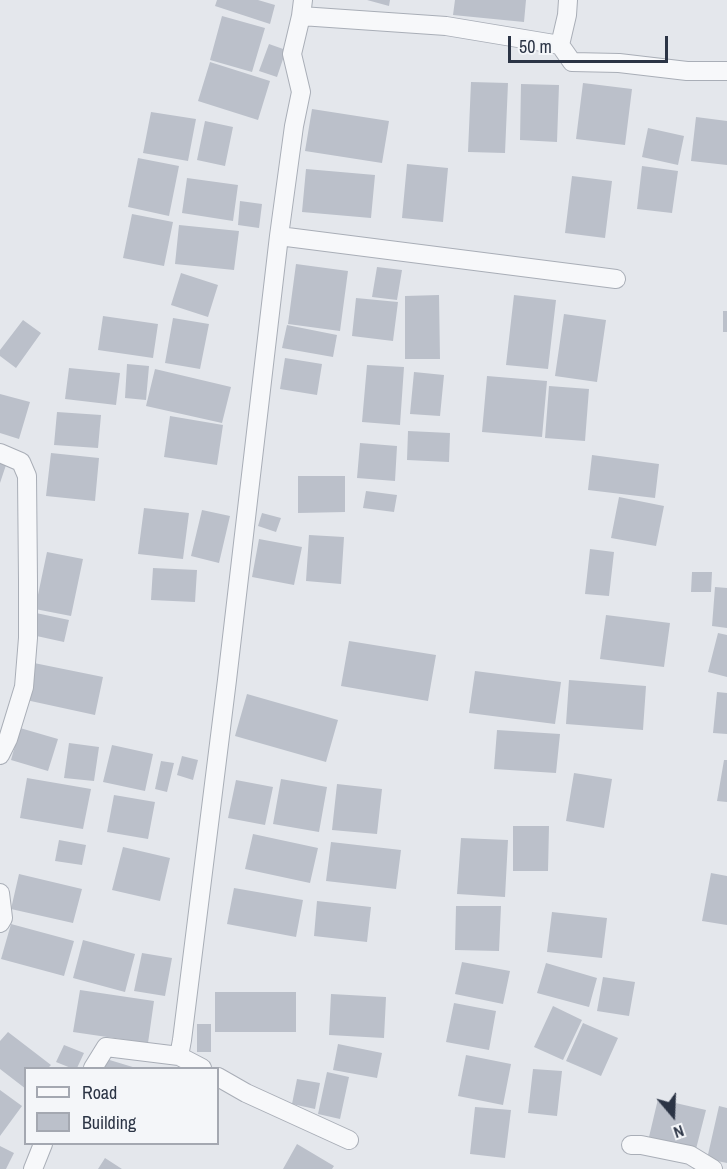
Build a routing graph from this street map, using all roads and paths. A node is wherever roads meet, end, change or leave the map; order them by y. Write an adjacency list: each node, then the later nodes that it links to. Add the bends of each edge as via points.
1 (568, 0): 3 (street)
2 (302, 8): 3 (street); 5 (street, via 292,54 301,92)
3 (560, 45): 4 (street, via 572,63)
4 (727, 71)
5 (279, 236): 6 (street); 11 (street)
6 (616, 279)
7 (0, 453): 8 (street, via 21,462 27,476 28,581 24,687)
8 (0, 755)
9 (0, 893): 10 (street)
10 (0, 923)
11 (179, 1056): 12 (street, via 106,1047); 13 (street)
12 (94, 1067)
13 (200, 1067)
14 (219, 1078): 15 (street)
15 (349, 1140)
16 (42, 1145): 18 (street)
17 (631, 1145): 19 (street, via 690,1155)
18 (33, 1169)
19 (713, 1169)

